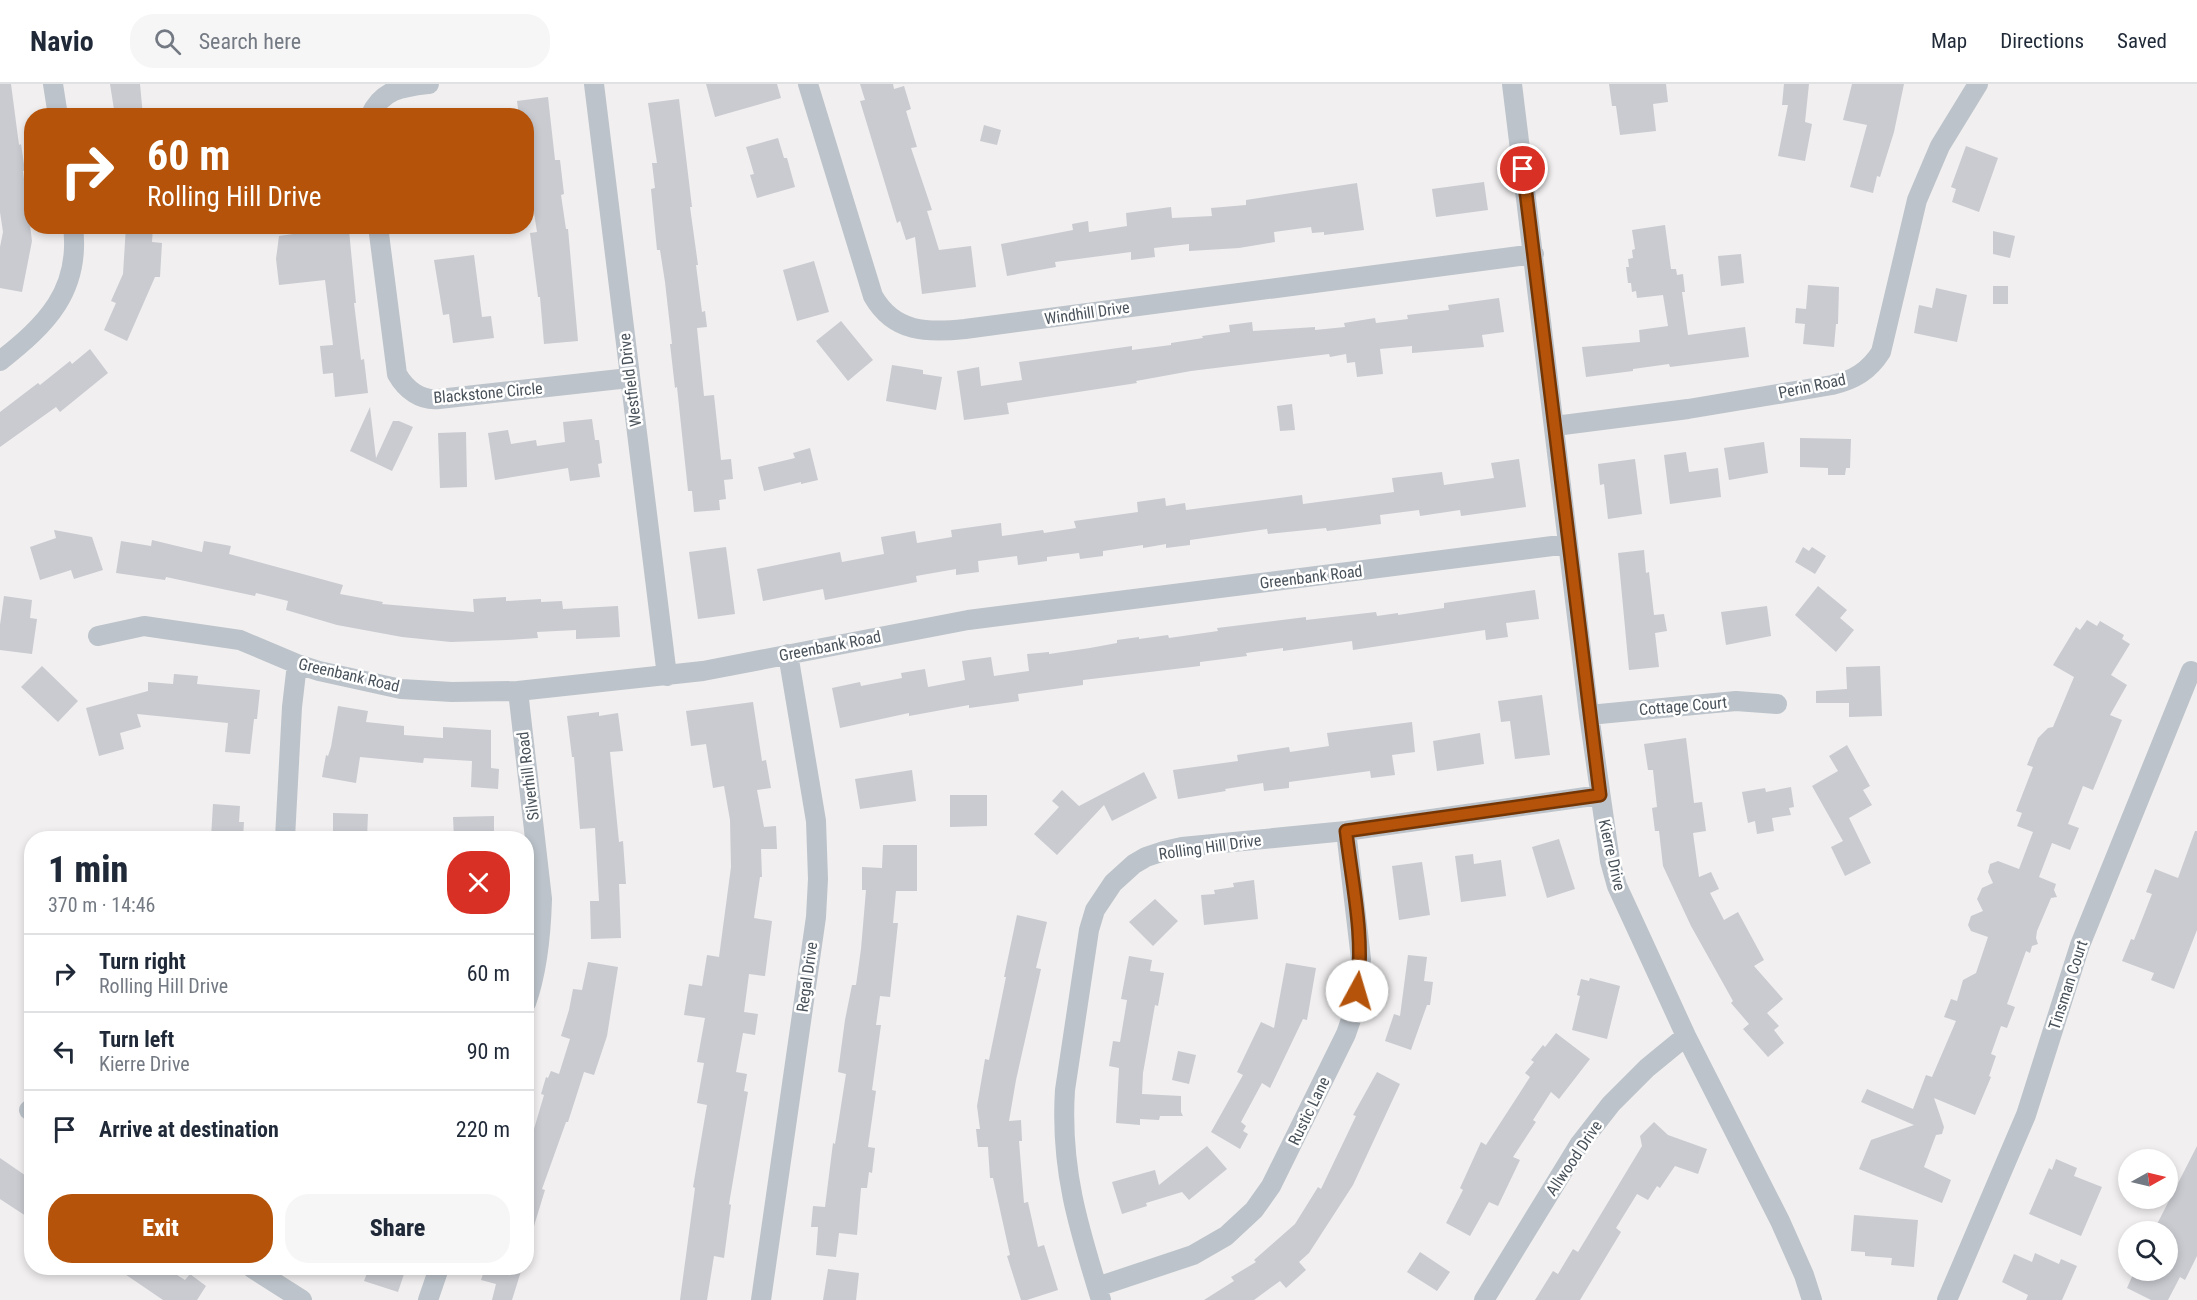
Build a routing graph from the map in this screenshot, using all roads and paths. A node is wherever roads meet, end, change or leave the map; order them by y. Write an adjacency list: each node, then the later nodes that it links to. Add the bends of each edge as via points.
1 (54, 84): 7 (street)
2 (429, 84): 8 (street, via 389,92)
3 (594, 84): 13 (street, Westfield Drive)
4 (808, 84): 11 (street, Windhill Drive, via 873,296 888,316 912,328 935,332 965,329)
5 (1512, 84): 11 (street, Kierre Drive)
6 (1978, 84): 14 (street, Perin Road, via 1931,165 1917,200 1881,352 1865,372 1809,389)
7 (57, 108)
8 (375, 108)
9 (73, 234): 12 (street, via 68,282 57,305 34,333)
10 (379, 234): 13 (street, Blackstone Circle, via 394,363 402,382 421,397 430,400)
11 (1534, 254): 14 (street, Kierre Drive)
12 (5, 357)
13 (629, 378): 20 (street, Westfield Drive)
14 (1555, 426): 15 (street, Kierre Drive)
15 (1568, 544): 17 (street, Greenbank Road, via 968,620); 23 (street, Kierre Drive)
16 (98, 636): 18 (street, Greenbank Road, via 144,626 240,640)
17 (788, 654): 20 (street, Greenbank Road); 34 (street, Regal Drive, via 813,797 818,879 816,917)
18 (297, 664): 21 (street, Greenbank Road, via 401,689 452,693); 25 (street)
19 (2191, 671): 37 (street, Tinsman Court, via 2080,945 2026,1115)
20 (667, 676): 21 (street, Greenbank Road)
21 (518, 691): 27 (street, Silverhill Road, via 542,899)
22 (1777, 704): 23 (street, Cottage Court, via 1736,701)
23 (1589, 715): 24 (street, Kierre Drive)
24 (1600, 795): 26 (street, Rolling Hill Drive); 28 (street, Kierre Drive, via 1617,886)
25 (285, 831)
26 (1346, 831): 31 (street, Rustic Lane, via 1361,959 1354,1008 1346,1034 1271,1186 1254,1210 1226,1236 1194,1255); 31 (street, Rolling Hill Drive, via 1182,848 1146,857 1113,883 1095,910 1065,1090 1063,1141 1074,1211)
27 (534, 973)
28 (1686, 1036): 35 (street, Allwood Drive, via 1611,1104 1579,1145); 36 (street, Kierre Drive, via 1780,1221)
29 (263, 1275): 32 (street)
30 (437, 1275): 33 (street)
31 (1099, 1294)
32 (302, 1300)
33 (428, 1300)
34 (761, 1300)
35 (1485, 1300)
36 (1812, 1300)
37 (1947, 1300)

